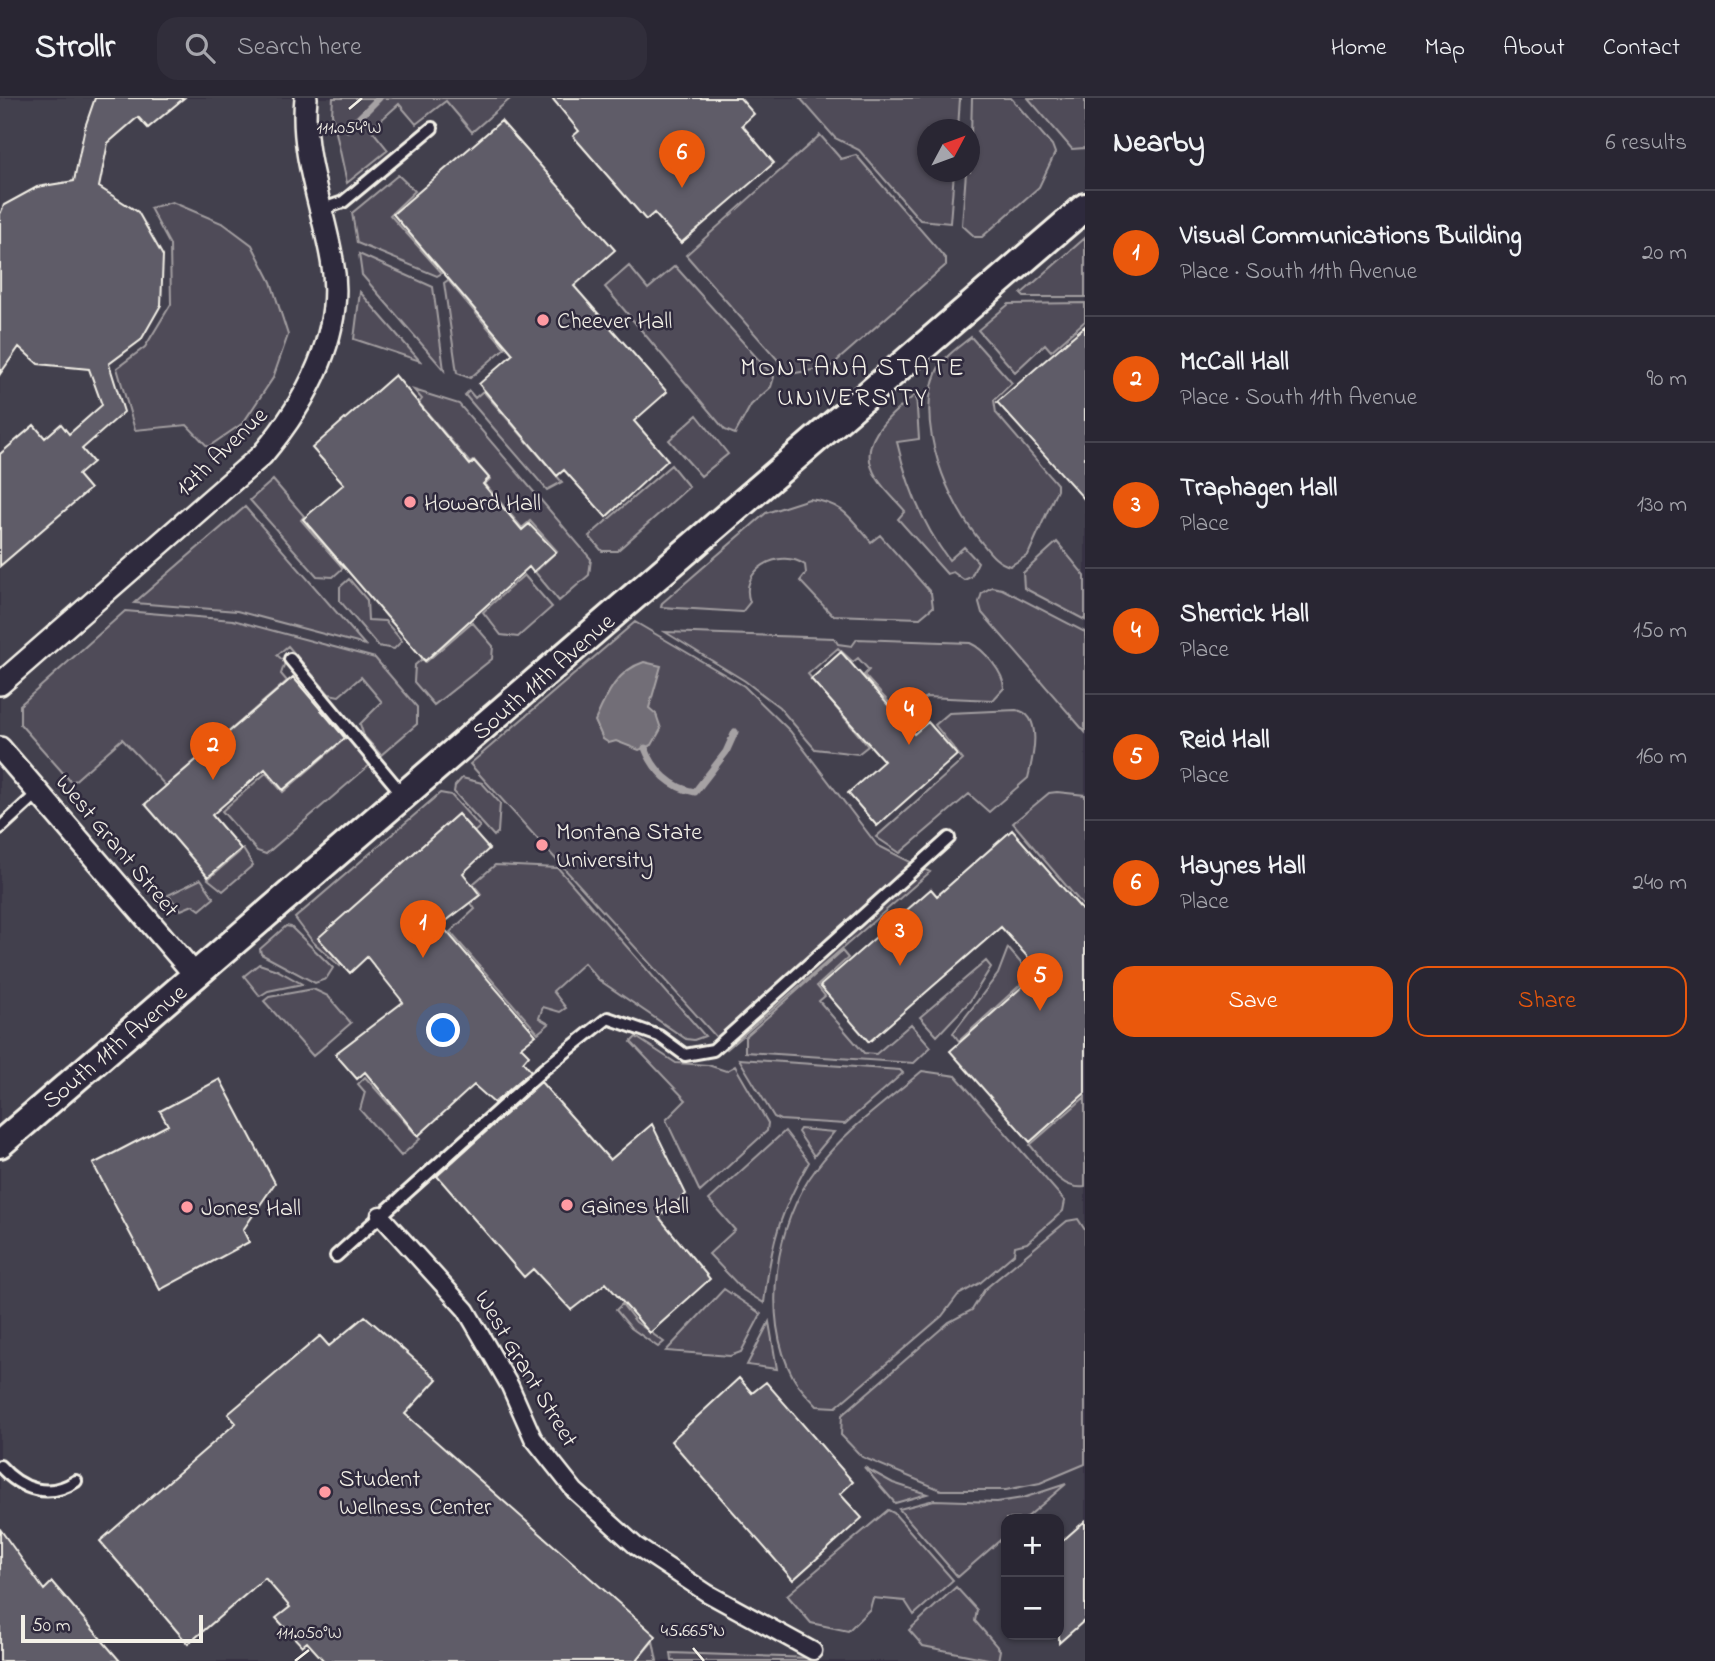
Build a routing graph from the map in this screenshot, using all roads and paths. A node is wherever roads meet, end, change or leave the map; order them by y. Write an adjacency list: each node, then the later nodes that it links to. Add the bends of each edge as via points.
1 (306, 98): 4 (street, 12th Avenue, via 306,139)
2 (432, 128): 4 (lane, via 343,202)
3 (1085, 207): 9 (street, South 11th Avenue)
4 (320, 210): 6 (street, 12th Avenue, via 333,262 331,318 319,368 289,423 262,455)
5 (290, 659): 9 (lane)
6 (0, 684)
7 (0, 748): 8 (street, West Grant Street)
8 (39, 792): 10 (lane); 12 (street, West Grant Street)
9 (404, 796): 12 (street, South 11th Avenue)
10 (0, 828)
11 (950, 838): 14 (lane, via 713,1051 685,1055 659,1036 608,1018)
12 (196, 976): 13 (street, South 11th Avenue)
13 (0, 1143)
14 (380, 1215): 15 (lane); 18 (street, West Grant Street, via 466,1310 510,1386 533,1438 576,1491 636,1546 707,1593)
15 (336, 1256)
16 (0, 1466): 17 (lane, via 26,1487 46,1491 61,1491)
17 (76, 1481)
18 (814, 1651)

